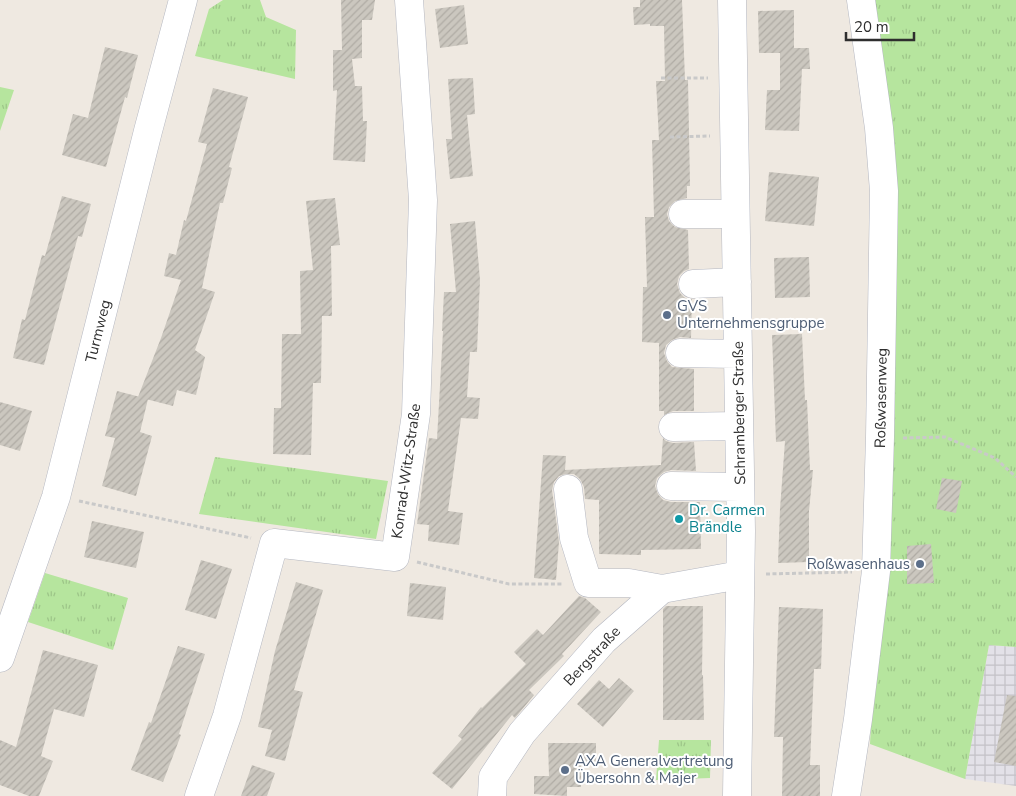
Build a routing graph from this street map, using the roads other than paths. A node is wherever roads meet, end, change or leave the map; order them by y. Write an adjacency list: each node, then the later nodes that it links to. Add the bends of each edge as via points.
1 (183, 0): 18 (street, Turmweg, via 56,497)
2 (409, 0): 19 (street, Konrad-Witz-Straße, via 423,200 416,414 395,557 274,543 227,716)
3 (732, 0): 6 (street, Schramberger Straße)
4 (861, 0): 22 (street, Roßwasenweg, via 879,128 884,191 880,437 876,571)
5 (683, 214): 6 (street)
6 (735, 214): 7 (street, Schramberger Straße)
7 (737, 282): 8 (street); 10 (street, Schramberger Straße)
8 (693, 284)
9 (680, 353): 10 (street)
10 (738, 354): 11 (street, Schramberger Straße)
11 (739, 426): 12 (street); 14 (street, Schramberger Straße)
12 (673, 427)
13 (671, 486): 14 (street)
14 (740, 487): 16 (street, Schramberger Straße)
15 (568, 489): 17 (street, via 574,538 588,583 629,583)
16 (740, 575): 17 (street); 21 (street, Schramberger Straße)
17 (662, 589): 20 (street, Bergstraße, via 604,640 522,733 493,777)
18 (0, 658)
19 (199, 796)
20 (492, 796)
21 (737, 796)
22 (846, 796)

